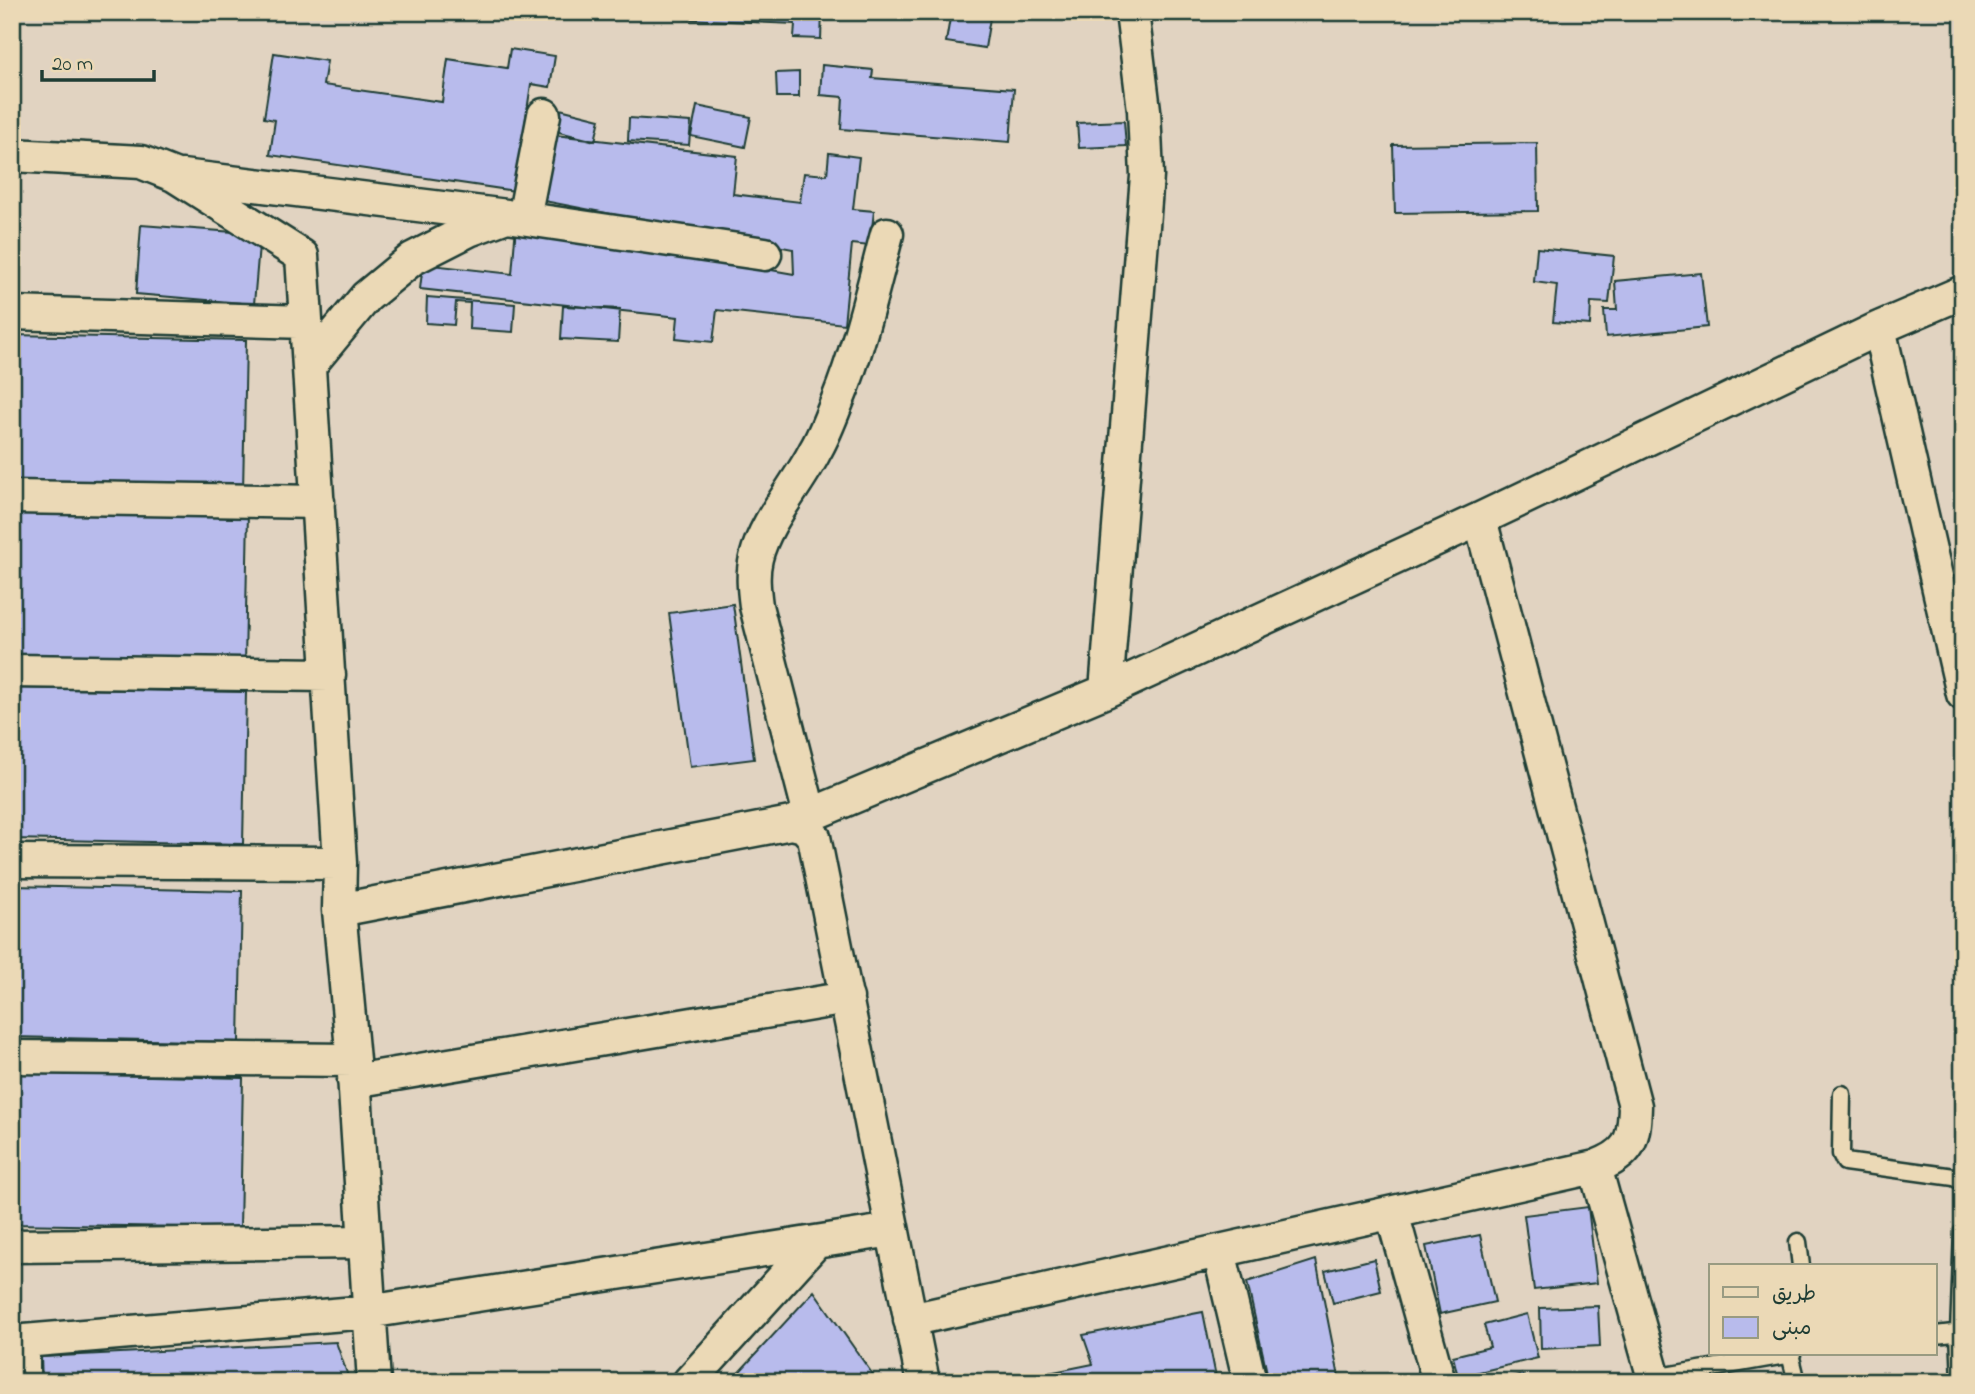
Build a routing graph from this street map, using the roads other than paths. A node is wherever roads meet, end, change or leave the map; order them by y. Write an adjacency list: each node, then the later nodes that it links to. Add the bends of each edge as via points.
1 (1132, 12): 19 (street, via 1147,176)
2 (544, 115): 5 (street)
3 (12, 155): 4 (street, via 141,162)
4 (174, 175): 5 (street); 10 (street, via 302,256)
5 (516, 217): 7 (street); 12 (street, via 469,230 412,260 366,298)
6 (887, 234): 20 (street, via 850,370 816,451 763,537 755,559 756,606)
7 (765, 254)
8 (1963, 292): 11 (street)
9 (12, 313): 10 (street)
10 (306, 322): 12 (street)
11 (1878, 328): 15 (street); 18 (street)
12 (309, 366): 14 (street)
13 (12, 497): 14 (street)
14 (318, 502): 17 (street)
15 (1479, 519): 19 (street); 28 (street, via 1635,1106 1629,1146 1614,1160)
16 (12, 671): 17 (street)
17 (329, 675): 22 (street)
18 (1961, 678)
19 (1106, 691): 20 (street)
20 (801, 819): 23 (street); 24 (street, via 814,837)
21 (12, 861): 22 (street)
22 (340, 863): 23 (street)
23 (339, 910): 26 (street)
24 (847, 998): 26 (street); 31 (street)
25 (12, 1057): 26 (street)
26 (353, 1070): 33 (street)
27 (1842, 1094): 29 (lane, via 1845,1162)
28 (1595, 1167): 30 (street); 46 (street)
29 (1963, 1182)
30 (1392, 1213): 37 (street); 52 (street)
31 (892, 1230): 34 (street); 40 (street)
32 (1963, 1231): 41 (lane)
33 (364, 1242): 36 (street); 39 (street)
34 (816, 1242): 39 (street); 49 (street)
35 (1798, 1242): 38 (lane)
36 (12, 1246)
37 (1219, 1251): 40 (street); 51 (street)
38 (1801, 1264)
39 (369, 1312): 43 (street); 48 (street)
40 (911, 1320): 50 (street)
41 (1961, 1332): 42 (lane); 54 (lane)
42 (1937, 1335)
43 (17, 1341): 47 (street)
44 (1780, 1356): 46 (lane)
45 (1791, 1356): 53 (lane)
46 (1654, 1380)
47 (23, 1382)
48 (374, 1382)
49 (689, 1382)
50 (923, 1382)
51 (1250, 1382)
52 (1440, 1382)
53 (1797, 1382)
54 (1961, 1382)

